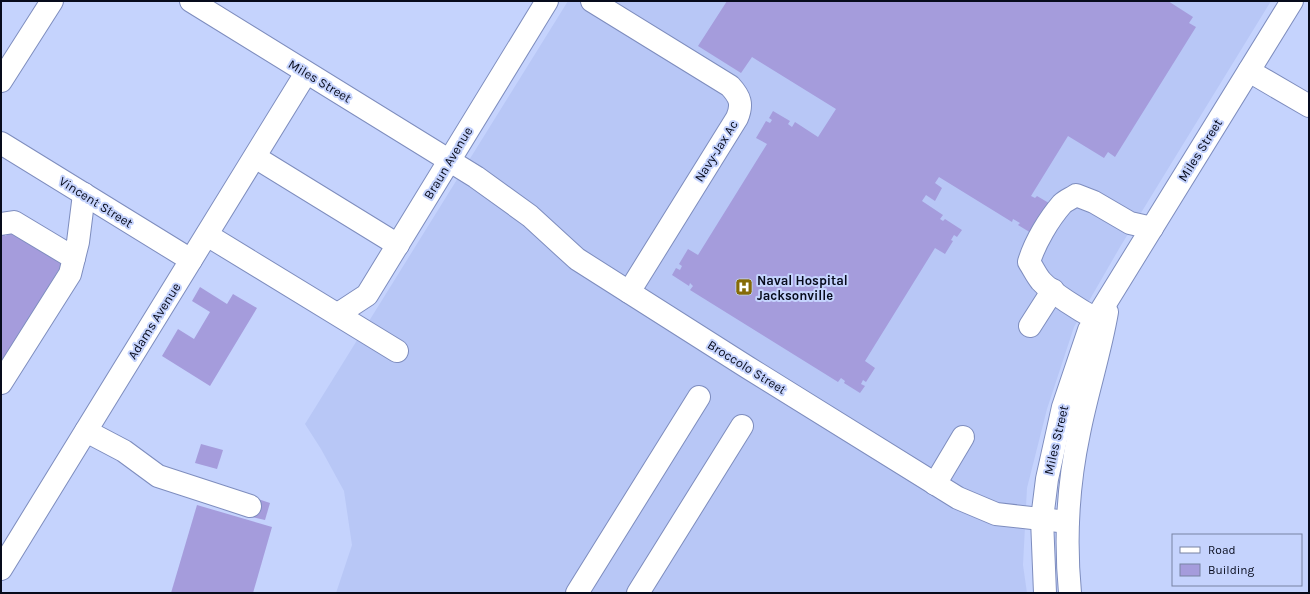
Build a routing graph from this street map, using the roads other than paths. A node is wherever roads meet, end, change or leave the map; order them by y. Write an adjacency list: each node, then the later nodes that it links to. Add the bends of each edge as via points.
1 (52, 1): 8 (street)
2 (191, 1): 7 (street, Miles Street)
3 (547, 1): 12 (street, Braun Avenue)
4 (1292, 1): 6 (street, Miles Street)
5 (597, 4): 21 (street, Navy-Jax Ac, via 730,86 739,97 741,108)
6 (1249, 71): 9 (street); 15 (street, Miles Street)
7 (306, 73): 11 (street, Adams Avenue); 12 (street, Miles Street)
8 (1, 81)
9 (1309, 106)
10 (1, 143): 13 (street, Vincent Street)
11 (255, 157): 16 (street, Adams Avenue); 17 (street)
12 (450, 161): 17 (street, Braun Avenue); 21 (street, Broccolo Street, via 530,216 576,259)
13 (84, 194): 18 (street); 19 (street, Vincent Street)
14 (1, 224): 18 (street, via 14,222)
15 (1152, 228): 20 (street, via 1130,223 1076,195 1063,202 1032,250 1029,262 1040,280); 22 (street, Miles Street)
16 (207, 235): 19 (street, Adams Avenue); 23 (street)
17 (398, 245): 23 (street, Braun Avenue, via 367,295)
18 (74, 258): 27 (street, via 70,274)
19 (191, 260): 30 (street, Adams Avenue)
20 (1053, 290): 24 (street); 25 (street)
21 (629, 292): 32 (street, Broccolo Street)
22 (1109, 299): 24 (street, Miles Street); 35 (street, Miles Street, via 1079,434)
23 (338, 314): 26 (street)
24 (1096, 319): 34 (street, Miles Street, via 1089,330 1063,407 1047,479)
25 (1030, 326)
26 (397, 351)
27 (1, 383)
28 (699, 397): 37 (street)
29 (742, 426): 38 (street)
30 (86, 431): 33 (street, via 124,452 158,476); 36 (street, Adams Avenue)
31 (963, 437): 32 (street)
32 (935, 484): 34 (street, Broccolo Street, via 975,507 996,514)
33 (250, 506)
34 (1042, 520): 35 (street, Broccolo Street); 39 (street, Miles Street)
35 (1068, 522): 40 (street, Miles Street, via 1067,558)
36 (1, 568)
37 (576, 593)
38 (638, 593)
39 (1045, 593)
40 (1070, 593)

